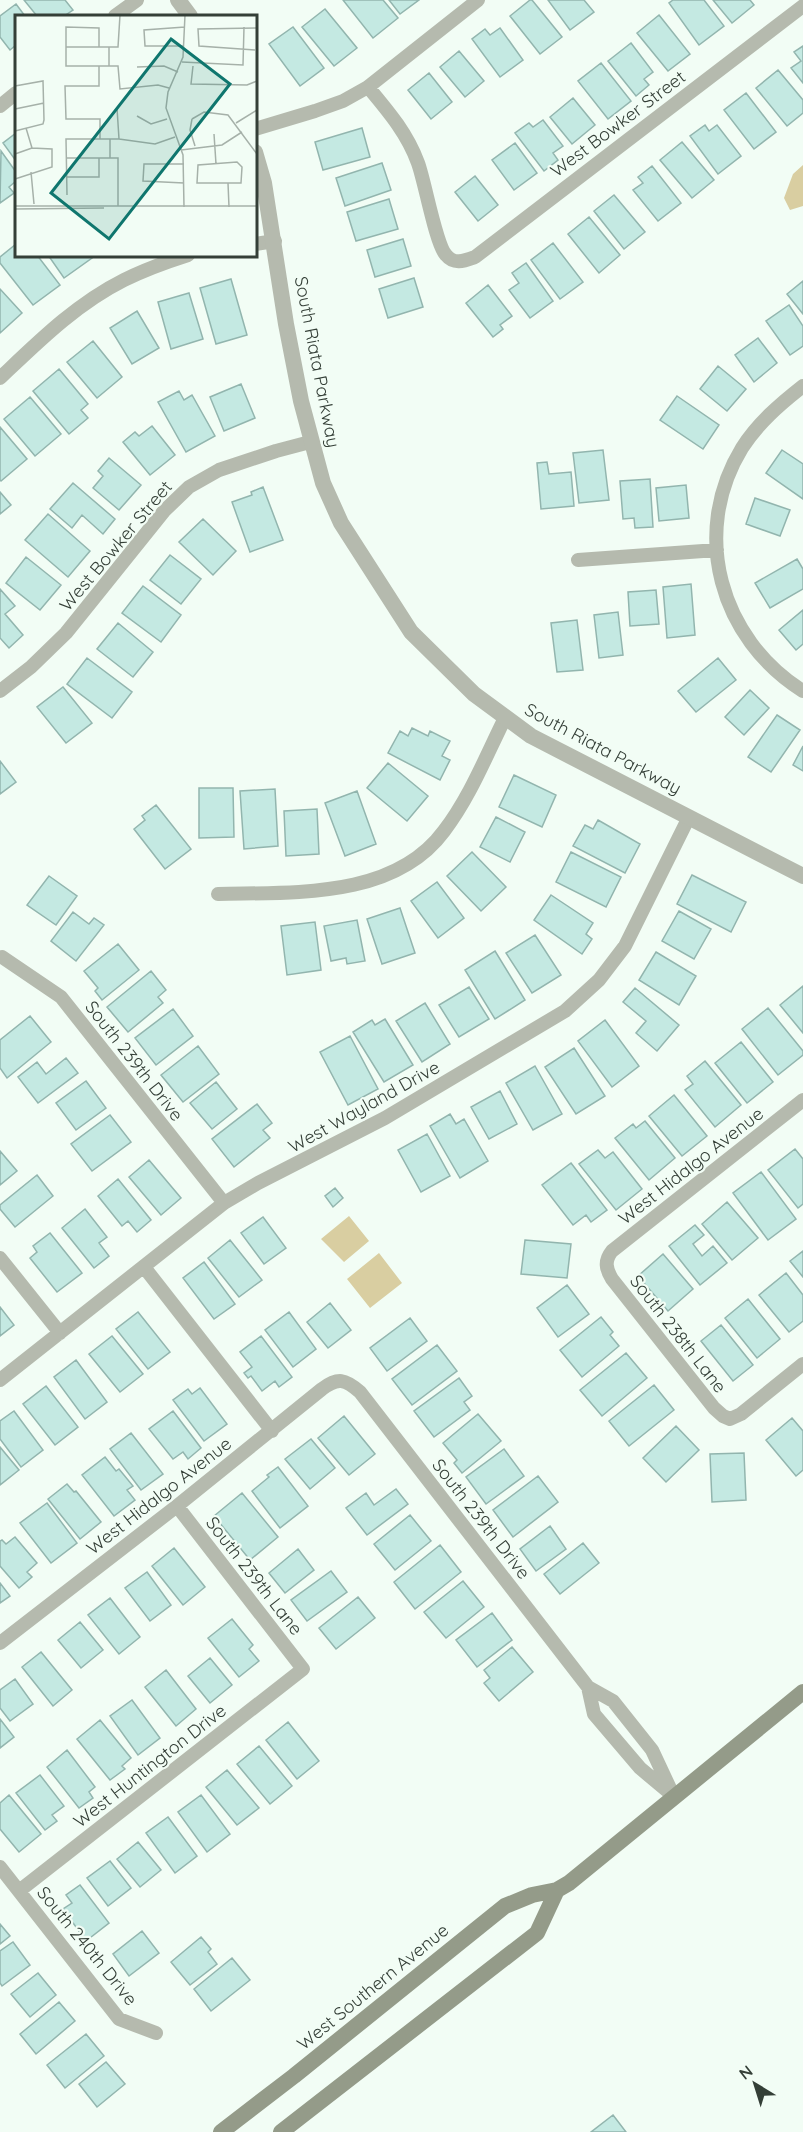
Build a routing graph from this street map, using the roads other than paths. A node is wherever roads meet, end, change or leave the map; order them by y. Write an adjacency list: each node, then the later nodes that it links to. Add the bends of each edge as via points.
1 (136, 0): 5 (street)
2 (178, 0): 6 (street)
3 (478, 0): 7 (street)
4 (803, 6): 7 (street, West Bowker Street, via 475,257 461,262 452,261 441,248 412,147)
5 (116, 15)
6 (189, 15)
7 (368, 87): 10 (street, via 343,101)
8 (15, 94): 9 (street)
9 (0, 106)
10 (256, 129)
11 (256, 155): 12 (street, South Riata Parkway)
12 (275, 241): 13 (street); 17 (street, South Riata Parkway, via 286,324)
13 (256, 244)
14 (185, 256): 15 (street, via 122,281 85,304)
15 (0, 378)
16 (803, 386): 18 (street, via 758,426 734,463 719,502)
17 (310, 442): 20 (street, West Bowker Street, via 219,470 189,487 164,511 66,633); 22 (street, South Riata Parkway, via 341,524 411,632 474,694)
18 (717, 550): 19 (street); 21 (street, via 722,589 749,643 768,665)
19 (578, 560)
20 (1, 690)
21 (803, 691)
22 (505, 718): 23 (street, South Riata Parkway, via 531,736); 25 (street, via 444,832 401,867 372,880 306,891)
23 (688, 817): 24 (street, South Riata Parkway); 28 (street, West Wayland Drive, via 625,946 599,980 565,1011 353,1137)
24 (803, 876)
25 (219, 894)
26 (2, 957): 28 (street, South 239th Drive, via 60,997)
27 (803, 1100): 30 (street, West Hidalgo Avenue, via 612,1251)
28 (224, 1203): 31 (street, West Wayland Drive)
29 (0, 1258): 32 (street)
30 (606, 1264): 33 (street, South 238th Lane, via 612,1279 723,1416 730,1419 741,1414)
31 (144, 1267): 32 (street, West Wayland Drive); 36 (street)
32 (60, 1334): 34 (street, West Wayland Drive)
33 (803, 1364)
34 (0, 1380)
35 (341, 1380): 36 (street, West Hidalgo Avenue, via 331,1382); 40 (street, South 239th Drive, via 360,1392)
36 (272, 1431): 37 (street, West Hidalgo Avenue)
37 (177, 1506): 38 (street, West Hidalgo Avenue); 39 (street, South 239th Lane)
38 (0, 1643)
39 (303, 1669): 45 (street, West Huntington Drive)
40 (588, 1687): 42 (street, South 239th Drive, via 594,1714 640,1767); 42 (street, South 239th Drive, via 613,1701 656,1755)
41 (803, 1692): 42 (main road, West Southern Avenue)
42 (674, 1797): 44 (main road, West Southern Avenue)
43 (0, 1867): 45 (street, South 240th Drive)
44 (557, 1890): 47 (main road, West Southern Avenue, via 505,1906); 48 (main road, West Southern Avenue, via 537,1933)
45 (19, 1891): 46 (street, South 240th Drive, via 119,2019)
46 (156, 2033)
47 (221, 2132)
48 (281, 2132)

